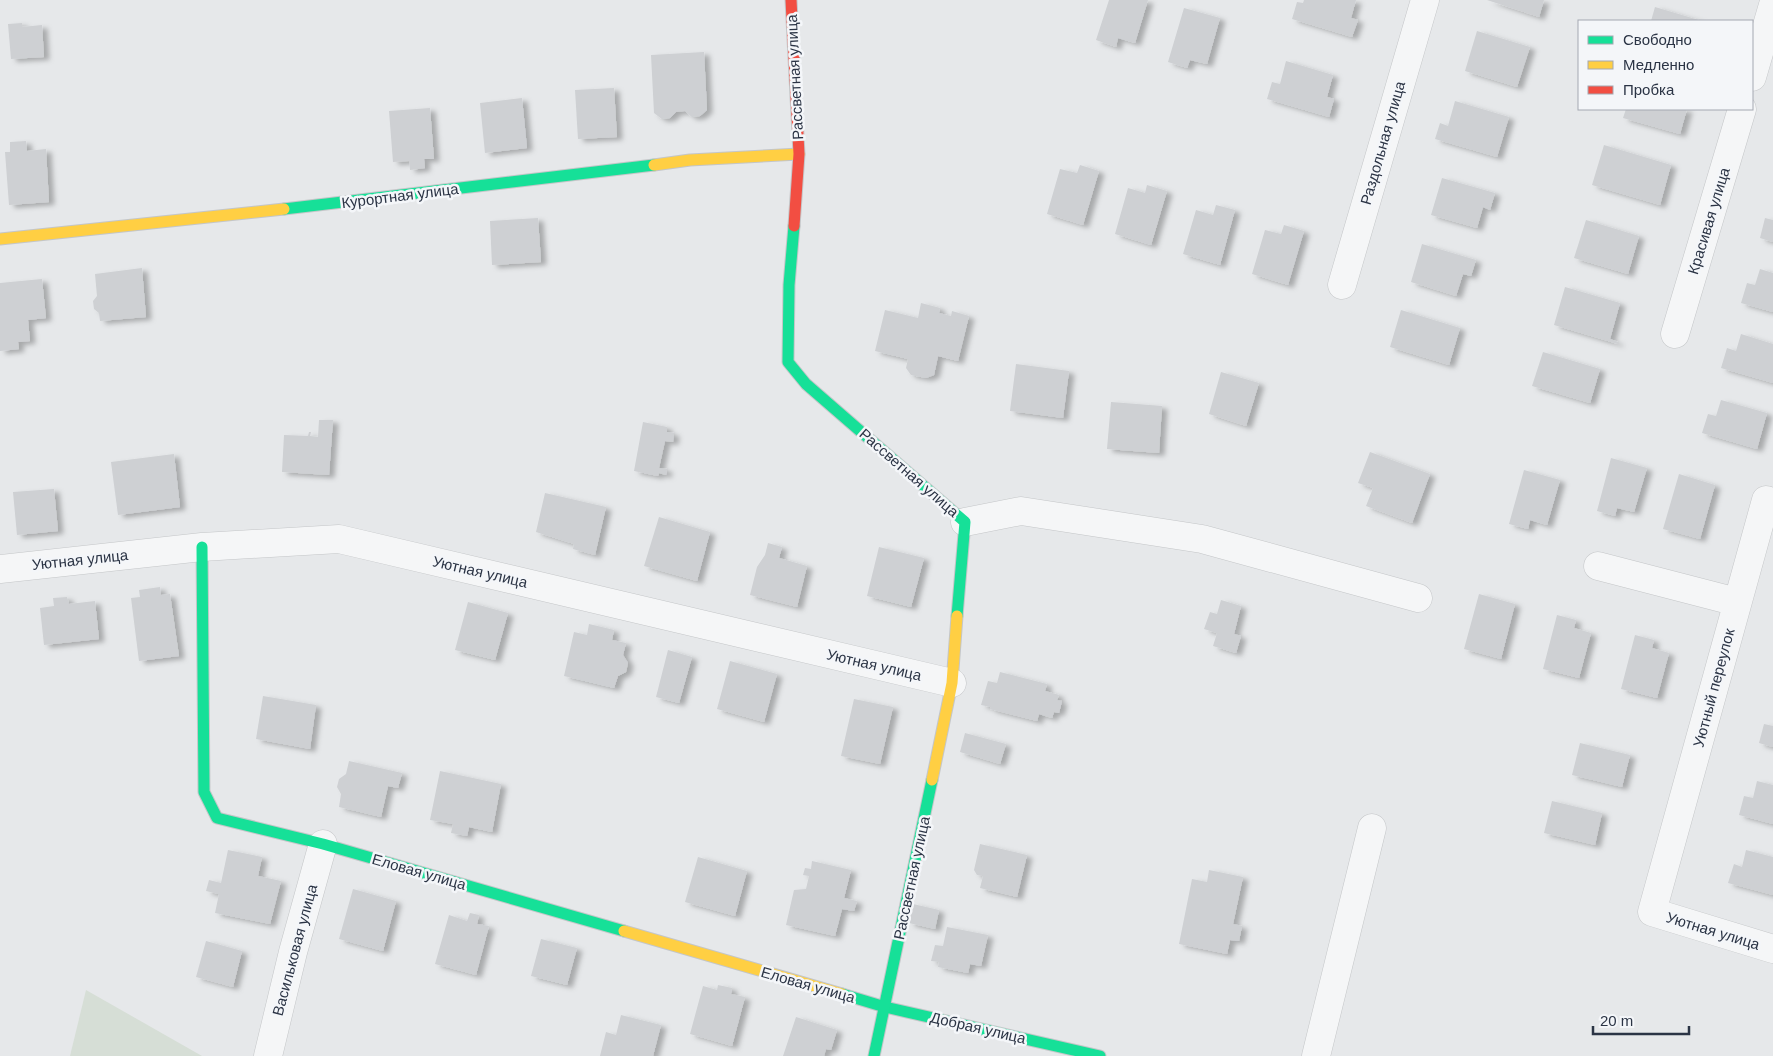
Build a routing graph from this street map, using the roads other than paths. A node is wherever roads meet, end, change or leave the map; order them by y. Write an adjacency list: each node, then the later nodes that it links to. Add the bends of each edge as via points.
1 (791, 0): 6 (street, Рассветная улица)
2 (1424, 0): 8 (street, Раздольная улица)
3 (1773, 5): 4 (street)
4 (1753, 74)
5 (1742, 110): 9 (street, Красивая улица)
6 (799, 154): 7 (street, Курортная улица, via 690,160 360,201); 11 (street, Рассветная улица, via 789,286 788,362 806,384)
7 (0, 239)
8 (1342, 285)
9 (1675, 334)
10 (1773, 502): 16 (street, Уютный переулок, via 1766,500)
11 (965, 522): 15 (street, via 1021,512 1202,539); 17 (street, Рассветная улица)
12 (202, 546): 14 (street, Уютная улица); 17 (street, Уютная улица, via 339,539); 19 (street, Еловая улица, via 204,792 217,818)
13 (1598, 566): 16 (street)
14 (0, 569)
15 (1418, 598)
16 (1737, 602): 20 (street, Уютный переулок)
17 (952, 683): 22 (street, Рассветная улица)
18 (1372, 828): 26 (street)
19 (323, 844): 22 (street, Еловая улица); 23 (street, Васильковая улица)
20 (1652, 912): 21 (street, Уютная улица)
21 (1773, 950)
22 (884, 1007): 24 (street, Рассветная улица); 25 (street, Добрая улица)
23 (268, 1056)
24 (874, 1056)
25 (1100, 1056)
26 (1316, 1056)

